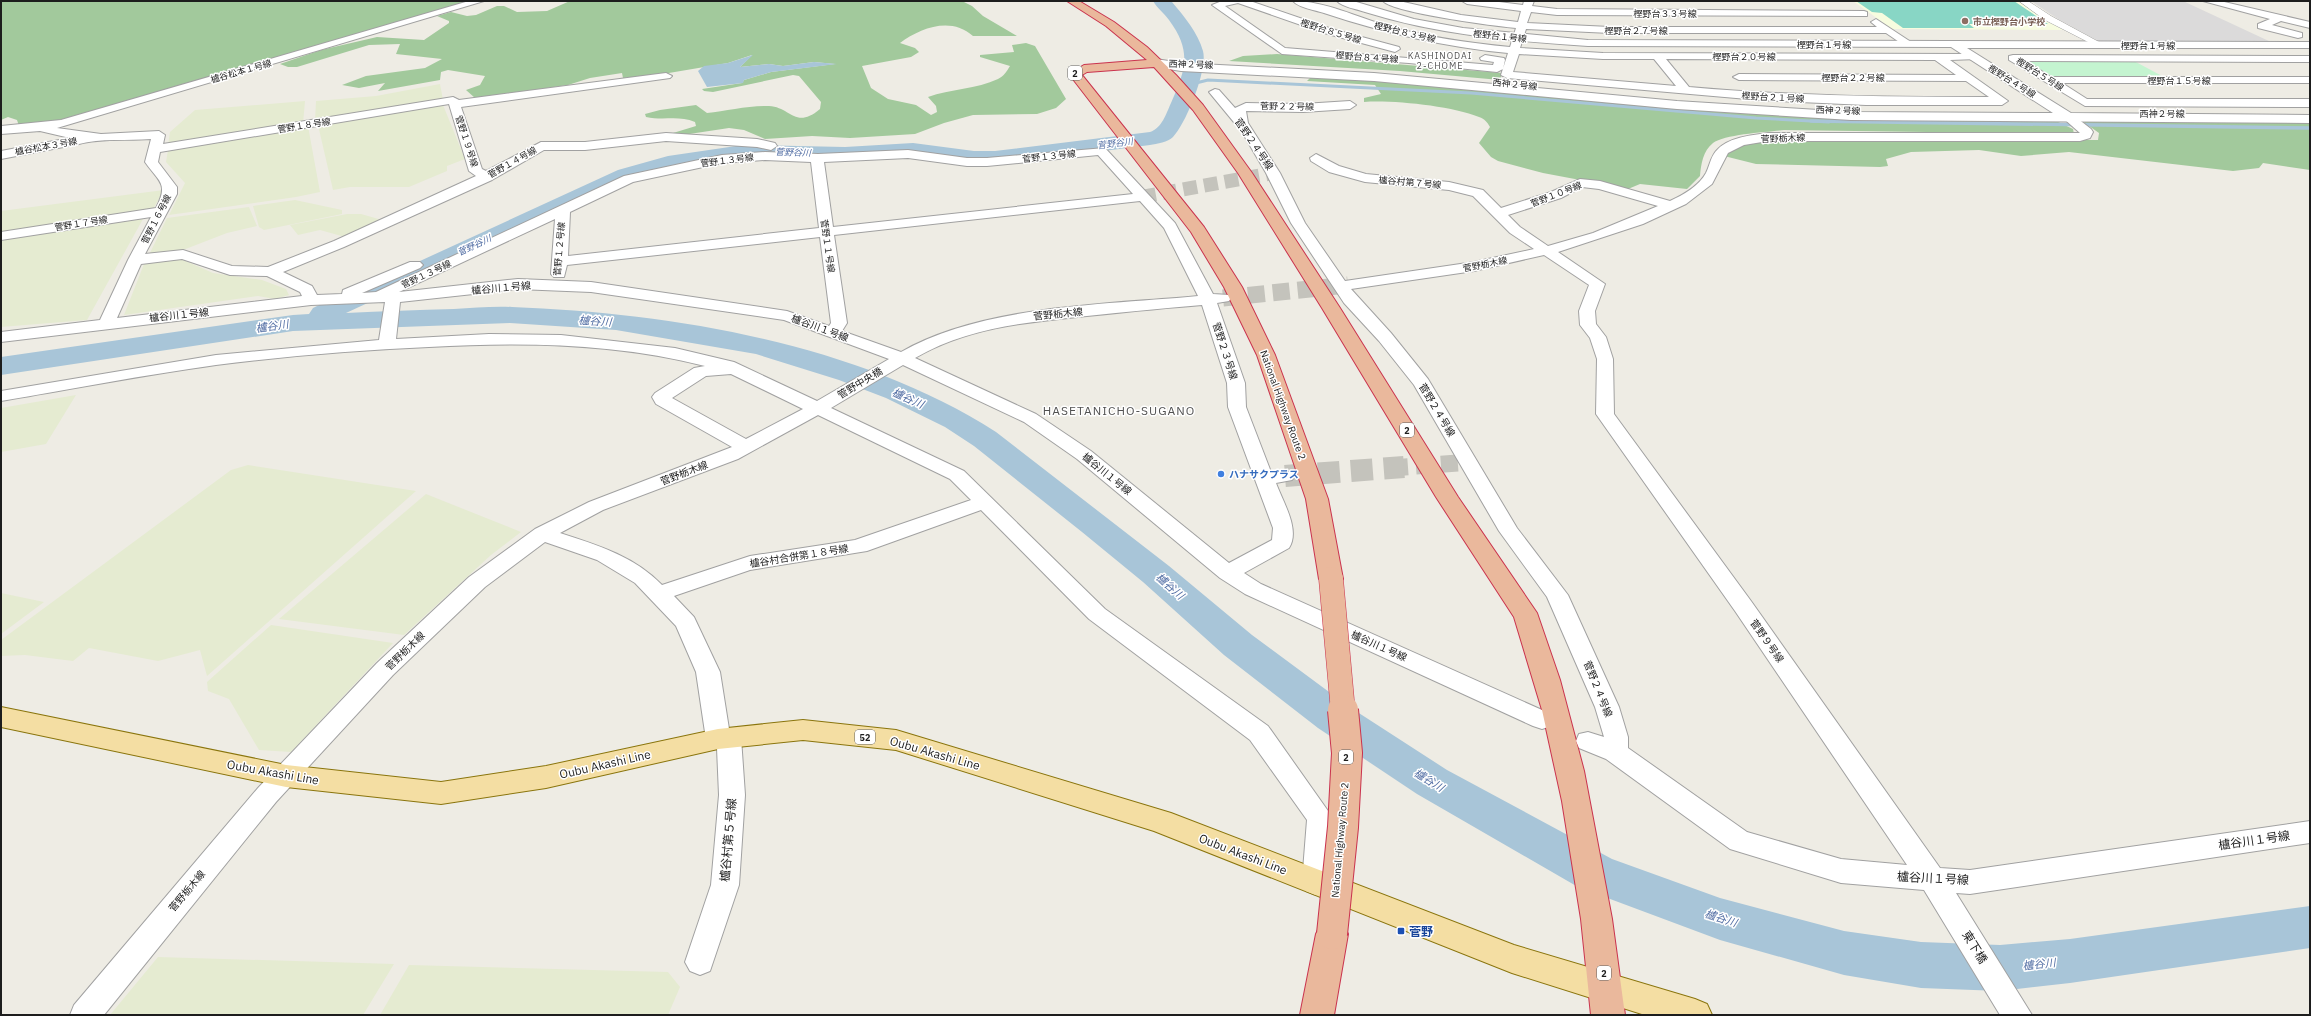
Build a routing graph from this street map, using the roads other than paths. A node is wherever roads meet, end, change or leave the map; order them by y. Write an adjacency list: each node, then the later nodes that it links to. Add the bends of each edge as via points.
1 (479, 1): 64 (street, 櫨谷松本１号線)
2 (1072, 1): 43 (highway, 2, via 1112,24)
3 (1235, 1): 33 (street, 樫野台８４号線, via 1217,5)
4 (1241, 1): 22 (street, 樫野台８５号線)
5 (1298, 1): 17 (street, 樫野台８３号線)
6 (1342, 1): 24 (street, 樫野台１号線, via 1421,24)
7 (1388, 1): 19 (street, 樫野台２７号線, via 1442,15)
8 (1467, 1): 12 (street, 樫野台３３号線)
9 (1657, 1): 14 (street)
10 (2023, 1): 27 (street, via 2048,18)
11 (2208, 1): 16 (street)
12 (1527, 5): 14 (street, 樫野台３３号線, via 1584,13); 19 (street, 樫野台２１号線)
13 (1852, 5): 15 (street)
14 (1668, 13): 15 (street, 樫野台３３号線); 20 (street)
15 (1864, 14): 21 (street)
16 (2279, 18): 18 (street); 25 (street, via 2262,26)
17 (1362, 22): 22 (street); 28 (street, 樫野台８３号線)
18 (2310, 24)
19 (1520, 26): 20 (street, 樫野台２７号線, via 1584,30); 24 (street, 樫野台２１号線)
20 (1685, 30): 21 (street, 樫野台２７号線)
21 (1887, 30): 29 (street)
22 (1328, 32): 23 (street); 42 (street, 樫野台８５号線, via 1415,53)
23 (1313, 36)
24 (1518, 38): 29 (street, 樫野台１号線, via 1588,42); 34 (street, 樫野台２１号線)
25 (2310, 38)
26 (1290, 42): 33 (street)
27 (2094, 42)
28 (1457, 43): 34 (street, 樫野台８３号線); 42 (street, 樫野台８４号線, via 1447,52 1500,60 1496,69)
29 (1909, 44): 31 (street, 樫野台１号線)
30 (2110, 44): 31 (street, 樫野台１号線); 32 (street, 樫野台１号線); 40 (street)
31 (1955, 45): 39 (street, 樫野台４号線)
32 (2310, 45)
33 (1274, 46): 42 (street, 樫野台８４号線, via 1282,51)
34 (1514, 50): 35 (street, 樫野台２０号線); 48 (street, 樫野台２１号線, via 1507,75)
35 (1546, 54): 44 (street, 樫野台２０号線); 48 (street)
36 (1657, 56): 37 (street, 樫野台２０号線); 44 (street, 樫野台２０号線); 53 (street)
37 (1717, 56): 38 (street, 樫野台２０号線); 46 (street)
38 (1938, 57): 39 (street, 樫野台２０号線); 47 (street, 樫野台２１号線)
39 (1974, 57): 62 (street, 樫野台４号線)
40 (2136, 58): 41 (street, 樫野台５号線); 49 (street); 50 (street, 樫野台５号線, via 2013,58)
41 (2310, 59)
42 (1409, 60)
43 (1156, 62): 62 (street, 西神２号線, via 1420,80 1772,112); 117 (highway, 2, via 1199,106 1224,140 1344,327 1449,500 1487,554 1526,617 1550,691 1571,774 1598,930); 119 (highway, National Highway Route 2 / 2, bridge, via 1084,69 1075,74 1198,230 1233,287 1266,355 1317,499 1331,579 1346,754 1343,827 1332,934)
44 (1606, 65): 52 (street)
45 (666, 76): 56 (street, 菅野１８号線)
46 (1739, 77): 47 (street, 樫野台２２号線); 55 (street)
47 (1967, 78): 55 (street, 樫野台２１号線, via 2002,101 1866,101)
48 (1545, 79): 52 (street, 樫野台２１号線)
49 (2174, 79): 50 (street, 樫野台１５号線); 51 (street, 樫野台１５号線); 57 (street)
50 (2048, 80): 57 (street, 樫野台５号線, via 2085,102)
51 (2310, 80)
52 (1613, 85): 53 (street, 樫野台２１号線)
53 (1686, 91): 55 (street, 樫野台２１号線)
54 (1215, 92): 63 (street, 菅野２４号線)
55 (1759, 97)
56 (454, 102): 67 (street, 菅野１８号線); 73 (street, 菅野１９号線, via 476,171)
57 (2216, 102): 58 (street, 樫野台５号線)
58 (2310, 102)
59 (1350, 105): 63 (street, 菅野２２号線, via 1303,108 1246,106 1240,109)
60 (2310, 114): 62 (street, 西神２号線)
61 (2310, 119): 62 (street, 西神２号線)
62 (2071, 120): 75 (street, 菅野栃木線, via 2087,132 2086,135 1799,137 1748,140 1723,151 1710,177 1698,189)
63 (1242, 124): 111 (street, 菅野２４号線, via 1274,173 1298,223 1350,300 1385,336 1422,383 1463,463 1557,595 1608,707 1616,737)
64 (42, 128): 65 (street, 櫨谷松本１号線); 66 (street)
65 (1, 130)
66 (90, 138): 67 (street, 菅野１６号線, via 159,135); 70 (street, 櫨谷松本３号線)
67 (156, 150): 77 (street, 菅野１６号線, via 151,162 170,187 170,194)
68 (769, 151): 71 (street, 菅野１３号線); 73 (street, 菅野１４号線, via 757,143 666,137 585,146 541,146); 76 (street, 菅野１３号線, via 722,158 634,178)
69 (1101, 151): 71 (street, 菅野１３号線, via 987,162 967,162 908,154); 74 (street, 菅野２３号線)
70 (1, 155)
71 (818, 158): 79 (street, 菅野１１号線)
72 (1316, 158): 78 (street, 櫨谷村第７号線, via 1334,169 1365,178 1449,186 1473,191)
73 (487, 177): 85 (street, 菅野１４号線)
74 (1142, 197): 79 (street); 90 (street, 菅野２３号線, via 1170,226)
75 (1671, 206): 78 (street, 菅野１０号線, via 1600,185 1580,183 1556,195); 81 (street, 菅野栃木線)
76 (562, 210): 84 (street, 菅野１２号線); 88 (street, 菅野１３号線)
77 (161, 211): 80 (street, 菅野１７号線); 82 (street, 菅野１６号線)
78 (1500, 213): 81 (street, via 1516,230)
79 (826, 232): 84 (street); 93 (street, 菅野１１号線, via 839,323)
80 (1, 236)
81 (1547, 252): 87 (street, 菅野栃木線, via 1444,272); 114 (street, 菅野９号線, via 1597,284 1587,311 1588,325 1598,337 1605,360 1605,414 1743,606)
82 (135, 260): 85 (street, via 183,254 230,270); 92 (street, 菅野１６号線)
83 (427, 260): 89 (street)
84 (560, 261): 86 (street, 菅野１２号線, via 559,278)
85 (270, 272): 91 (street, via 307,289)
86 (552, 286): 88 (street, 櫨谷川１号線, via 518,284); 93 (street, 櫨谷川１号線, via 591,287 787,316)
87 (1348, 286)
88 (386, 297): 89 (street, 櫨谷川１号線); 95 (street)
89 (338, 298): 91 (street, 櫨谷川１号線)
90 (1215, 298): 96 (street, 菅野栃木線, via 991,323 929,343); 102 (street, 菅野２３号線, via 1236,383 1237,407)
91 (311, 300): 92 (street, 櫨谷川１号線)
92 (106, 324): 94 (street, 櫨谷川１号線)
93 (832, 333): 96 (street, 櫨谷川１号線)
94 (1, 336)
95 (387, 344): 97 (street, via 490,339 561,340 675,353 728,366); 98 (street, via 216,360)
96 (901, 358): 99 (street, 管野中央橋); 105 (street, 櫨谷川１号線, via 1030,418 1084,455)
97 (744, 373): 99 (street); 100 (street, via 708,370 700,372 661,397 662,400)
98 (1, 396)
99 (818, 408): 100 (street, 菅野栃木線); 103 (street, via 957,475)
100 (746, 447): 104 (street, 菅野栃木線, via 596,506)
101 (1285, 476): 102 (street)
102 (1264, 478): 105 (street, 菅野２３号線, via 1283,528 1282,543)
103 (984, 502): 106 (street, 櫨谷村合併第１８号線, via 860,546 840,551 763,560); 115 (street, via 1097,614 1259,734 1320,818)
104 (542, 534): 106 (street, 櫨谷村第５号線, via 604,555 643,578); 112 (street, 菅野栃木線, via 477,582 385,669)
105 (1228, 573): 108 (street, 櫨谷川１号線, via 1254,589)
106 (658, 594): 109 (street, 櫨谷村第５号線, via 686,622 708,672)
107 (1, 717): 112 (main road, Oubu Akashi Line / 52)
108 (1542, 720)
109 (724, 738): 112 (main road, Oubu Akashi Line / 52, via 546,777 441,793); 115 (main road, Oubu Akashi Line / 52, via 803,730 896,740 1161,821); 116 (street, 櫨谷村第５号線, via 732,795 725,885)
110 (1588, 741): 111 (street, 櫨谷川１号線)
111 (1615, 752): 114 (street, 櫨谷川１号線, via 1739,841 1842,871)
112 (286, 776): 118 (street, 菅野栃木線, via 267,795)
113 (2310, 832): 114 (street, 櫨谷川１号線, via 1970,882)
114 (1933, 880): 121 (street, 東下橋)
115 (1316, 883): 117 (main road, Oubu Akashi Line / 52, via 1512,959)
116 (700, 962)
117 (1607, 1001): 120 (main road, Oubu Akashi Line / 52)
118 (85, 1015)
119 (1317, 1015)
120 (1695, 1015)
121 (2017, 1015)

